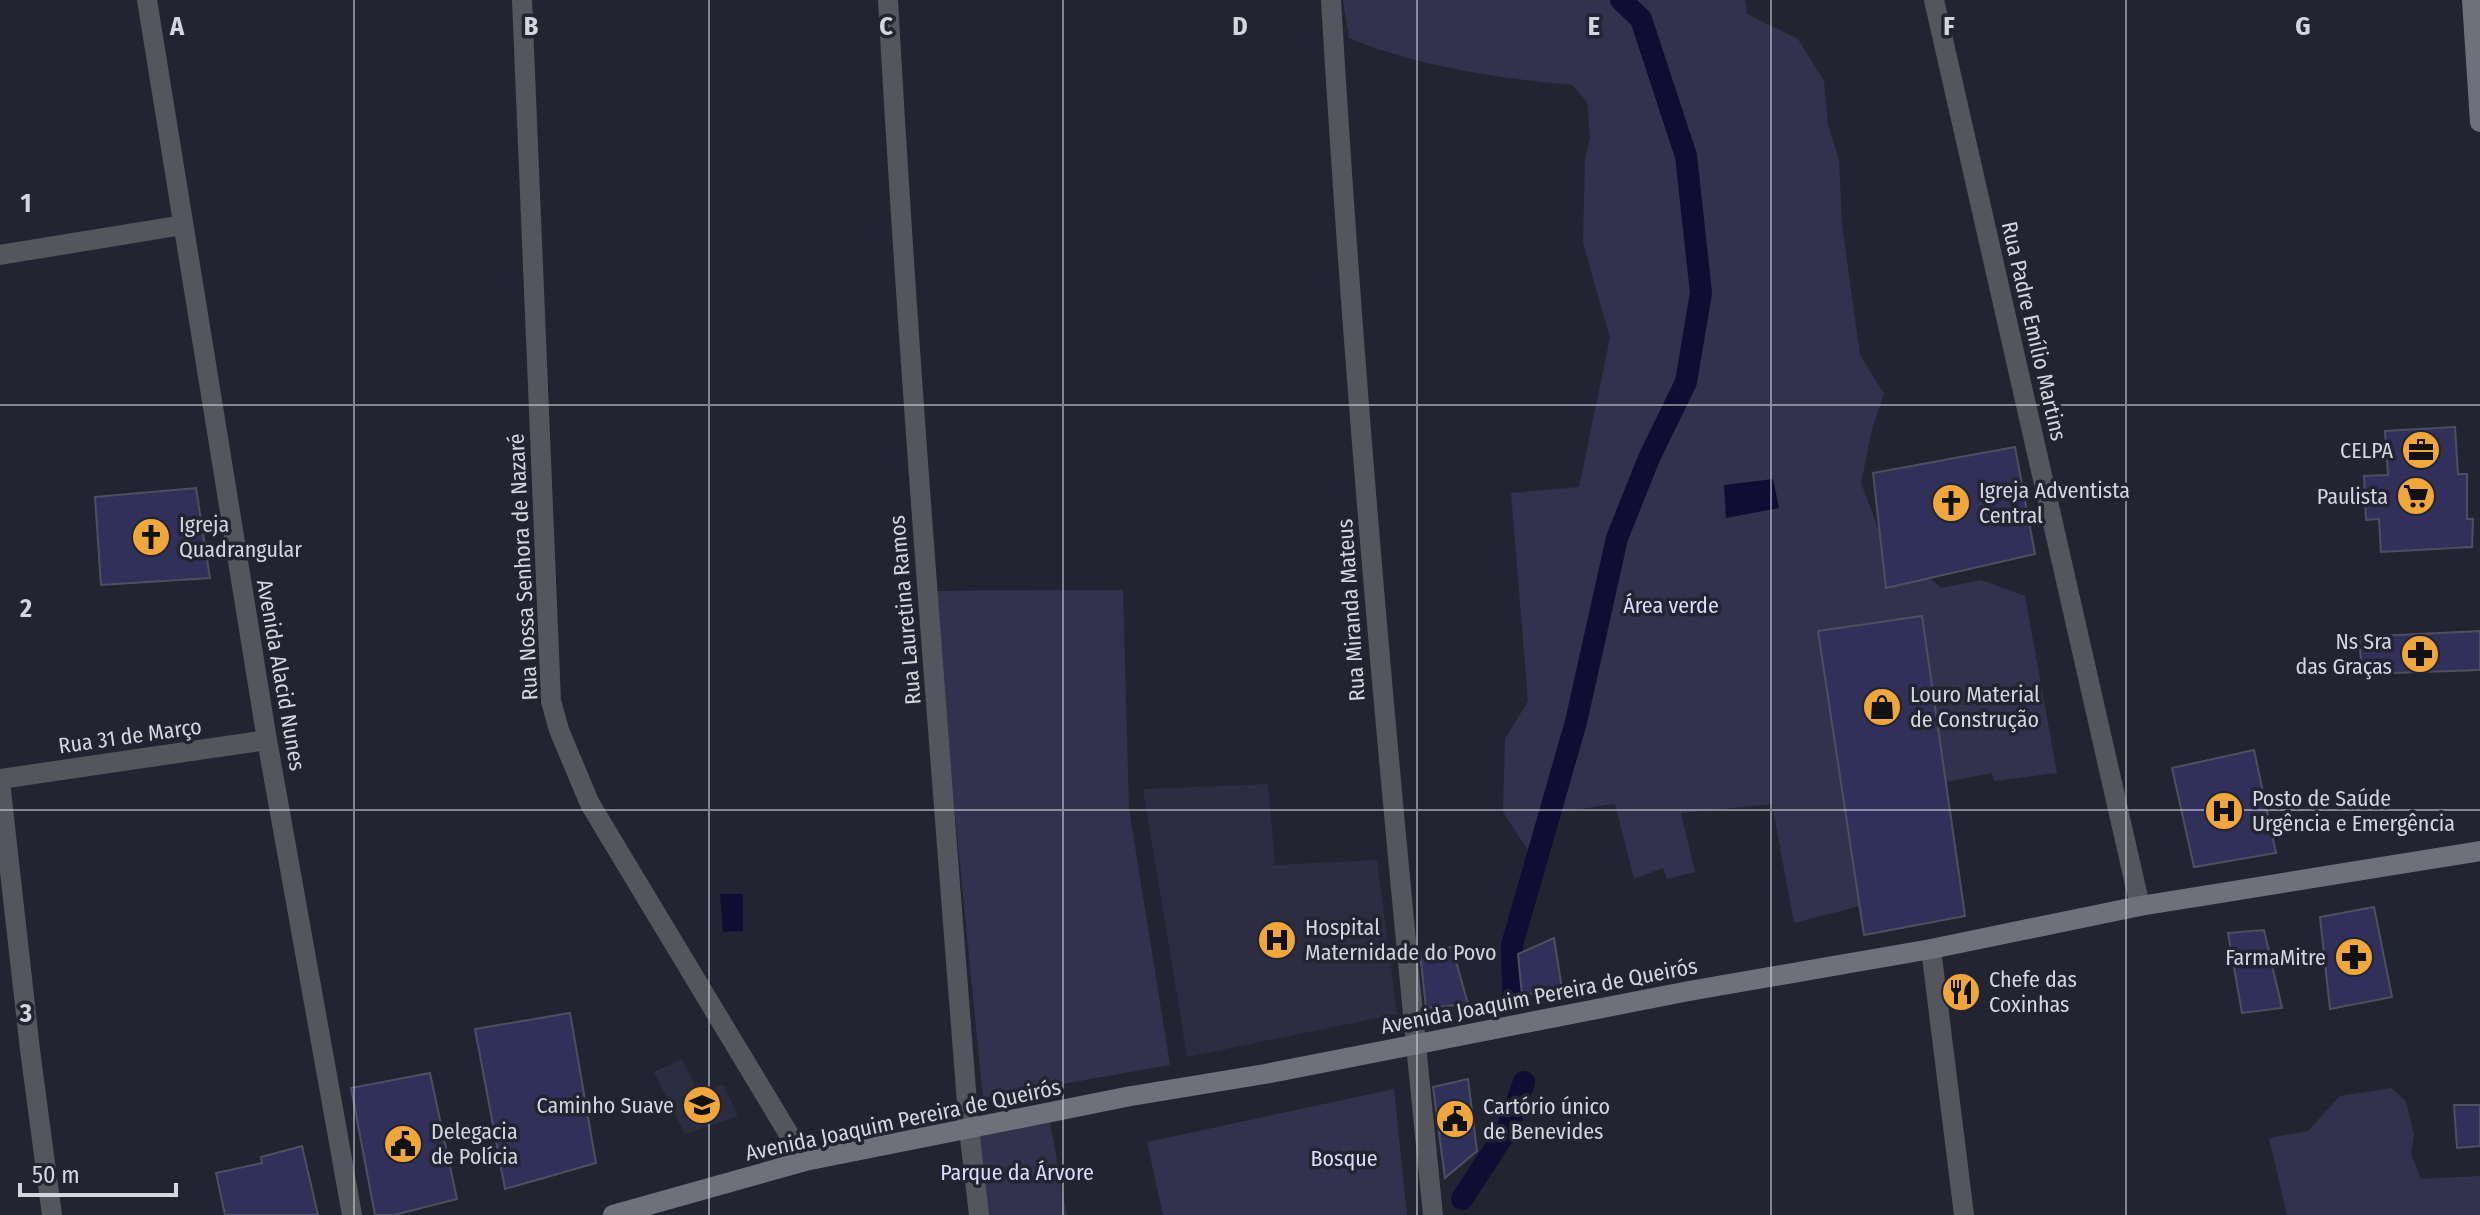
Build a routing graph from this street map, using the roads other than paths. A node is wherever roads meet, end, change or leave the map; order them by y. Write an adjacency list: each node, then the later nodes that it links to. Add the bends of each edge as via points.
1 (147, 0): 8 (street, Avenida Alacid Nunes)
2 (522, 0): 17 (street, Rua Nossa Senhora de Nazaré, via 551,701 590,804)
3 (888, 0): 16 (street, Rua Lauretina Ramos, via 906,310)
4 (1331, 0): 15 (street, Rua Miranda Mateus, via 1385,738)
5 (1934, 0): 13 (street, Rua Padre Emílio Martins)
6 (2472, 0): 7 (main road)
7 (2480, 122)
8 (183, 225): 9 (street); 10 (street, Avenida Alacid Nunes)
9 (0, 255)
10 (267, 740): 11 (street, Rua 31 de Março); 20 (street, Avenida Alacid Nunes)
11 (0, 780): 19 (street)
12 (2480, 851): 13 (main road, Avenida Joaquim Pereira de Queirós)
13 (2140, 906): 14 (main road, Avenida Joaquim Pereira de Queirós)
14 (1931, 949): 15 (main road, Avenida Joaquim Pereira de Queirós); 23 (street)
15 (1416, 1045): 16 (main road, Avenida Joaquim Pereira de Queirós); 22 (street, Rua Miranda Mateus)
16 (969, 1129): 17 (main road, Avenida Joaquim Pereira de Queirós); 21 (street, Rua Lauretina Ramos)
17 (805, 1161): 18 (main road, Avenida Joaquim Pereira de Queirós)
18 (623, 1214)
19 (52, 1215)
20 (352, 1215)
21 (979, 1215)
22 (1433, 1215)
23 (1964, 1215)

